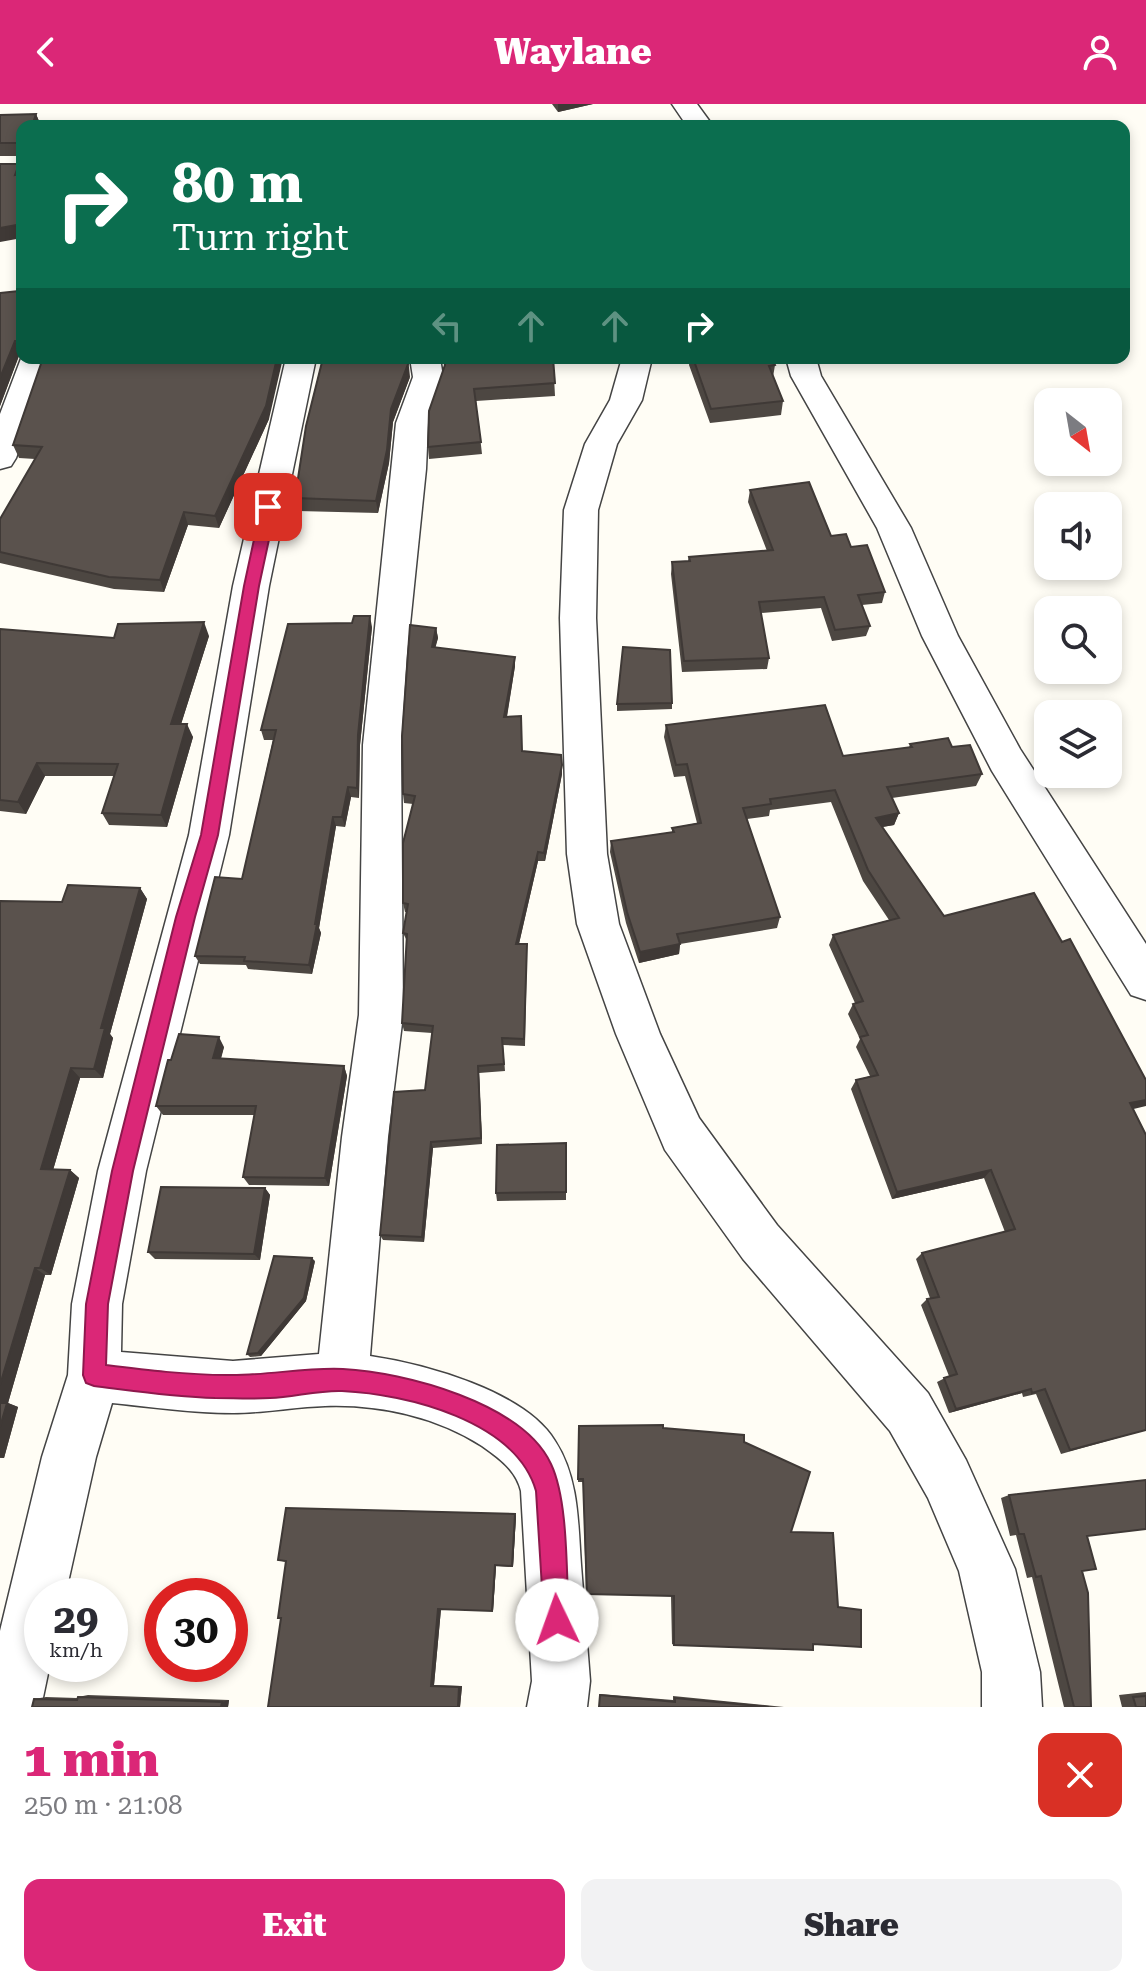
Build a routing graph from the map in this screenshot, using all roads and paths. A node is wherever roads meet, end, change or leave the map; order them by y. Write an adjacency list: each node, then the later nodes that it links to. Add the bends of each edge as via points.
1 (34, 364): 6 (street)
2 (300, 364): 8 (street, via 251,586 209,835 122,1171 97,1304)
3 (426, 364): 9 (street, via 428,377 412,423 389,654 382,745 381,1015)
4 (635, 364): 12 (street, via 626,400 601,444 581,510 578,618 586,828 598,924 682,1134 760,1242 909,1412 947,1479 987,1569 1011,1672)
5 (803, 364): 7 (street, via 894,528 940,636 1006,760)
6 (0, 458)
7 (1146, 981)
8 (94, 1375): 9 (street, via 186,1386 267,1387); 10 (street, via 69,1457)
9 (342, 1380): 11 (street, via 422,1392 483,1416 528,1448 542,1469 561,1681)
10 (11, 1707)
11 (557, 1707)
12 (1012, 1707)

